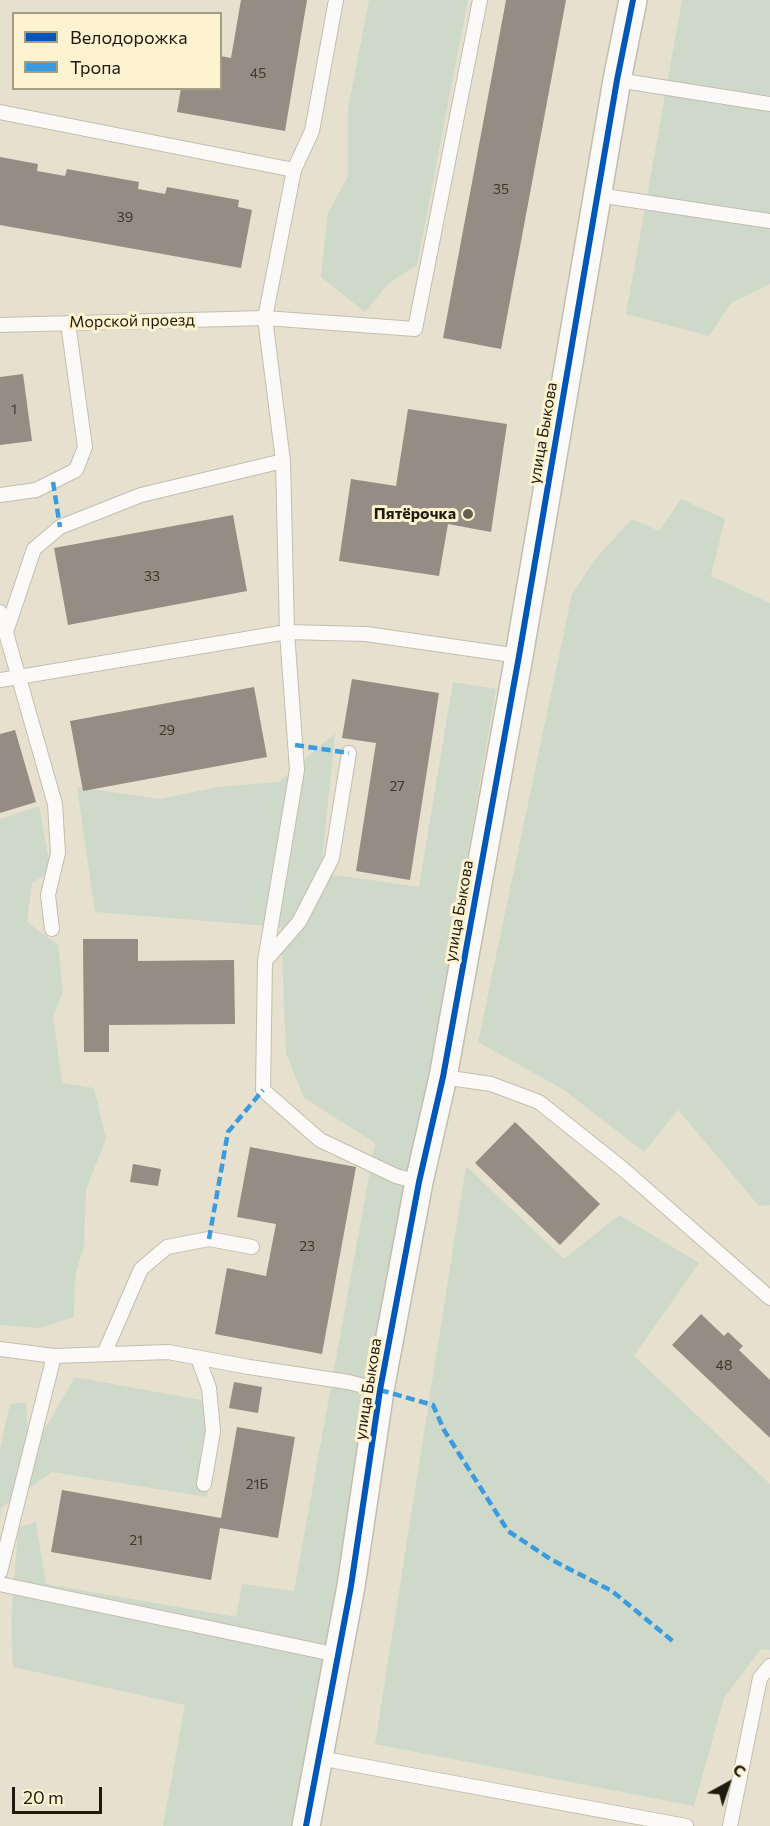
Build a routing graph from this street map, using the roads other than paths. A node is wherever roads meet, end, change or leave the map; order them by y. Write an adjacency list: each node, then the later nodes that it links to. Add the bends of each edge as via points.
1 (336, 0): 7 (lane, via 312,131)
2 (480, 0): 10 (lane, Морской проезд, via 415,329)
3 (633, 0): 4 (street, улица Быкова)
4 (617, 80): 5 (lane); 8 (street, улица Быкова)
5 (770, 105)
6 (0, 112): 7 (lane)
7 (294, 170): 10 (lane)
8 (598, 195): 9 (lane); 18 (street, улица Быкова)
9 (770, 221)
10 (265, 318): 11 (lane, Морской проезд); 13 (lane)
11 (68, 323): 12 (lane, Морской проезд); 14 (lane, via 85,447 76,470 36,490)
12 (0, 324)
13 (283, 460): 16 (lane, via 141,495 60,527 34,549); 17 (lane)
14 (0, 495)
15 (0, 612): 16 (lane)
16 (6, 632): 19 (lane)
17 (287, 632): 18 (lane, via 366,634); 19 (lane); 23 (lane, via 297,770)
18 (519, 656): 24 (street, улица Быкова)
19 (19, 677): 20 (lane); 22 (lane, via 55,804 58,853 48,895)
20 (0, 680)
21 (349, 753): 23 (lane, via 332,858 299,922)
22 (52, 929)
23 (265, 960): 25 (lane, via 263,1090 320,1140 396,1176)
24 (443, 1077): 25 (street, улица Быкова); 27 (lane, via 491,1084 539,1102 623,1169)
25 (418, 1182): 32 (street, улица Быкова)
26 (252, 1247): 29 (lane, via 209,1239 167,1247 141,1269)
27 (770, 1298)
28 (0, 1348): 30 (lane)
29 (104, 1354): 30 (lane); 31 (lane, via 168,1352)
30 (54, 1356): 34 (lane)
31 (198, 1358): 32 (lane); 33 (lane, via 209,1388 213,1431)
32 (380, 1390): 36 (street, улица Быкова)
33 (204, 1484)
34 (0, 1572)
35 (0, 1584): 36 (lane)
36 (338, 1655): 38 (street, улица Быкова)
37 (770, 1666): 43 (lane, via 760,1678)
38 (319, 1758): 39 (lane); 40 (street, улица Быкова)
39 (605, 1811): 41 (lane); 42 (lane)
40 (307, 1826)
41 (603, 1826)
42 (686, 1826)
43 (730, 1826)

